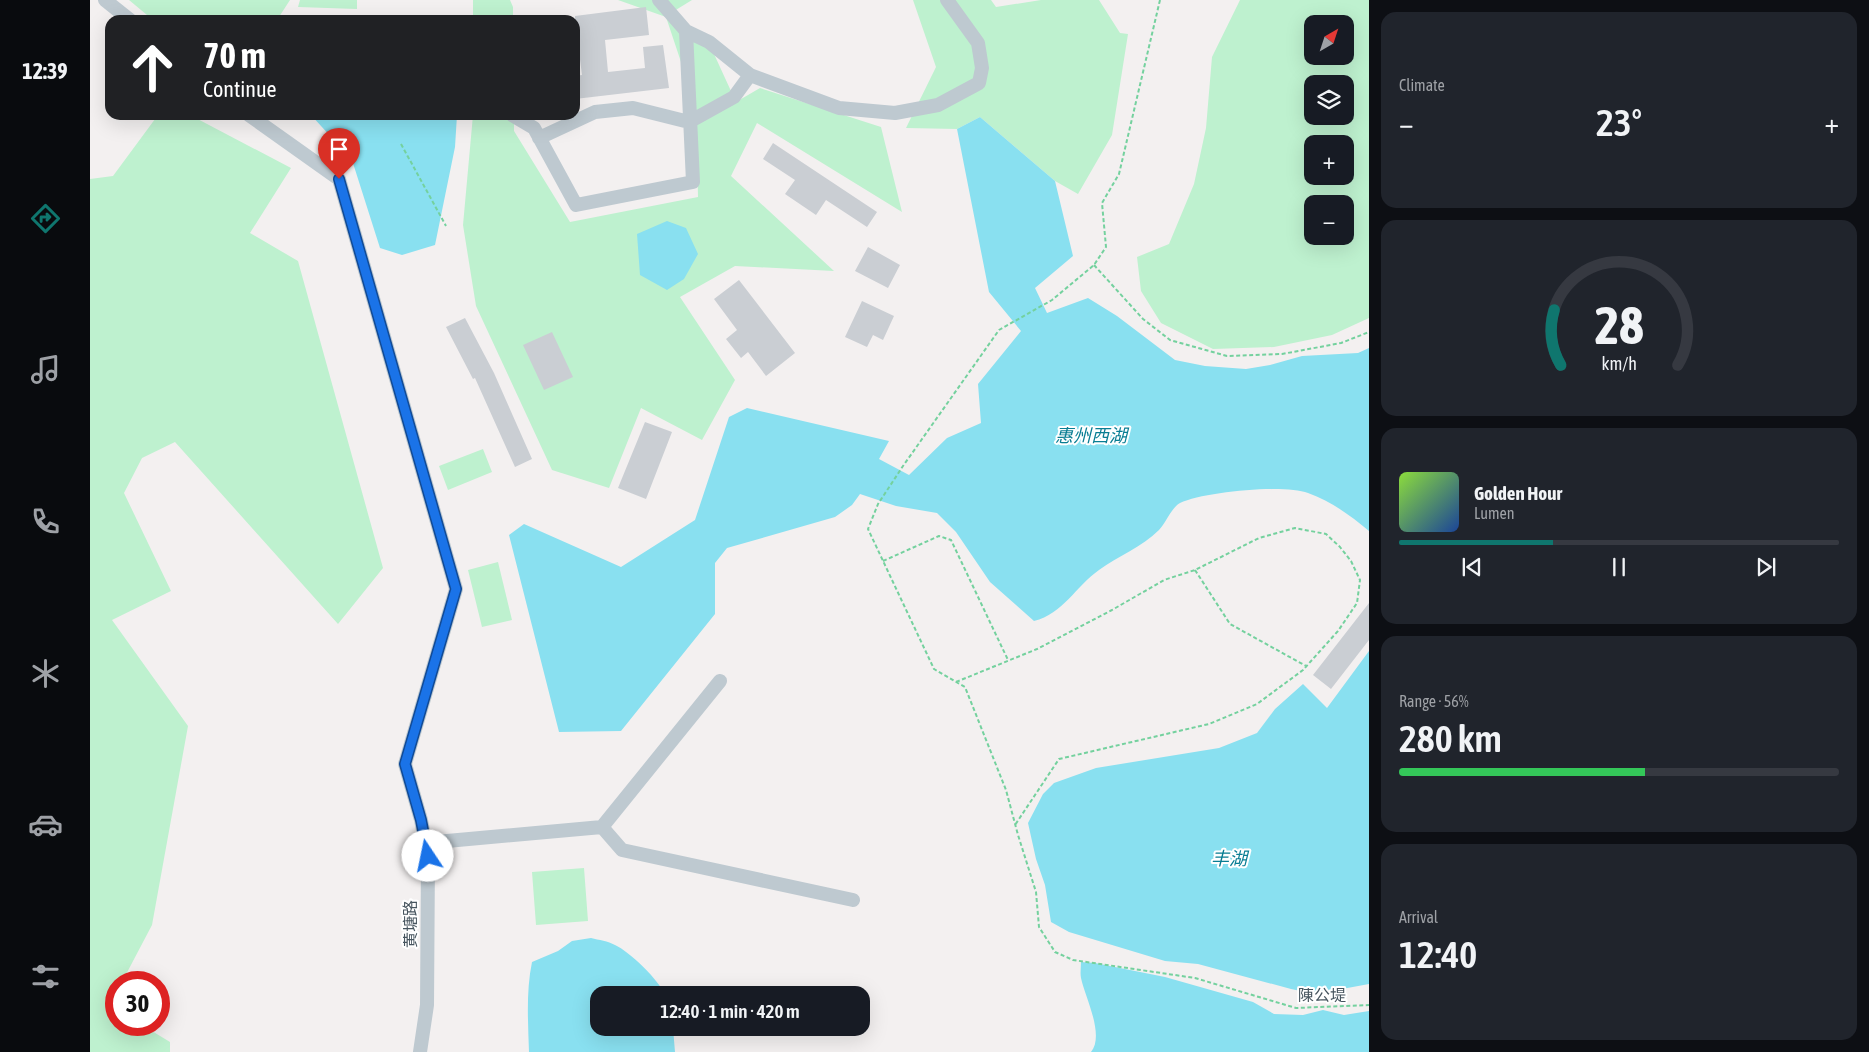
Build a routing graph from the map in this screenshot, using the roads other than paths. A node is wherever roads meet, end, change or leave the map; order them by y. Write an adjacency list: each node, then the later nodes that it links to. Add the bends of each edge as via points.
1 (106, 0): 4 (street)
2 (658, 0): 5 (street)
3 (947, 0): 6 (street, via 978,43 982,68 979,84 938,105 895,113 840,108)
4 (124, 15)
5 (686, 32): 6 (street, via 709,42); 11 (street)
6 (750, 75): 11 (street, via 734,97)
7 (580, 119): 11 (street, via 595,112 633,108)
8 (256, 120): 15 (street, 黄塘路, via 339,179 456,589 405,764)
9 (520, 120): 12 (street, via 534,128)
10 (578, 120): 12 (street)
11 (689, 122): 12 (street, via 693,182 576,205)
12 (540, 138)
13 (720, 681): 14 (street)
14 (602, 827): 15 (street); 16 (street, via 622,850)
15 (425, 843): 17 (street, 黄塘路, via 428,856 427,1006)
16 (853, 900)
17 (420, 1052)

